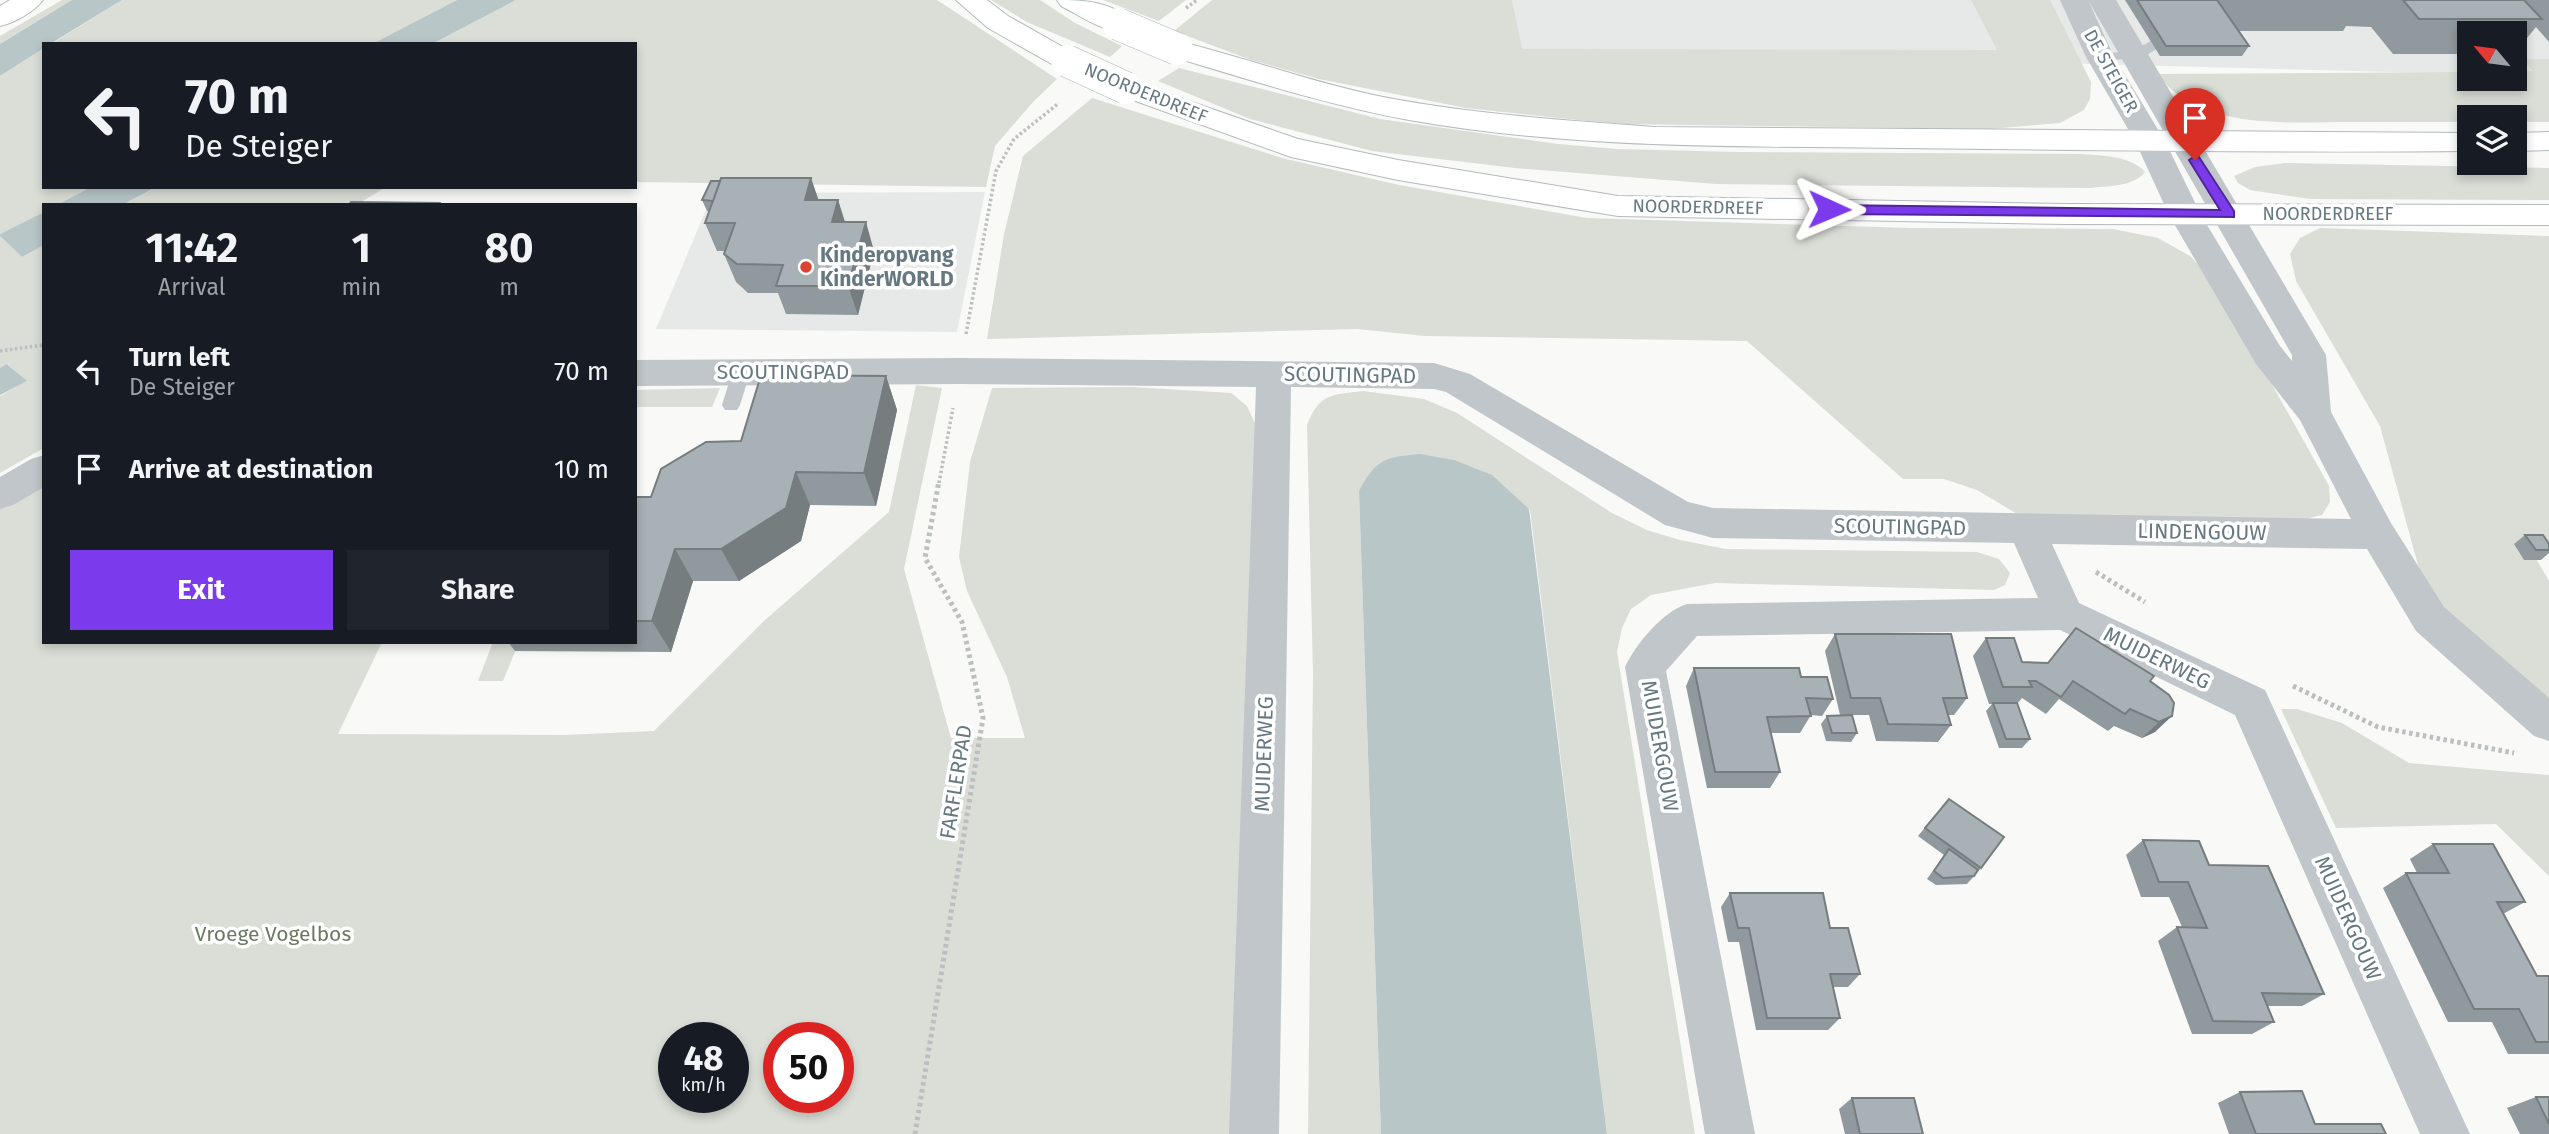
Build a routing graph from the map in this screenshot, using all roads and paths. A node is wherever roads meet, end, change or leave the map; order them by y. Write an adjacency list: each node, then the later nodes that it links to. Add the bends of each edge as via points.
1 (29, 0): 9 (main road)
2 (970, 0): 19 (main road, NOORDERDREEF, bridge, via 998,22 1067,61 1126,88 1291,147 1398,170 1618,206)
3 (1071, 0): 13 (main road, bridge, via 1177,49 1377,104 1445,117 1654,136)
4 (1197, 0): 8 (path)
5 (2074, 0): 11 (street, DE STEIGER)
6 (2102, 0): 10 (street, DE STEIGER)
7 (2170, 0): 10 (lane, via 2185,26)
8 (1180, 13)
9 (0, 18)
10 (2135, 56): 11 (lane); 15 (street, DE STEIGER)
11 (2100, 57): 13 (street, DE STEIGER)
12 (1060, 102): 22 (path, via 1015,135 1004,149)
13 (2150, 141): 15 (main road); 19 (street)
14 (2549, 141): 17 (main road)
15 (2184, 142): 16 (main road); 18 (street, DE STEIGER)
16 (2457, 142)
17 (2527, 142)
18 (2229, 214): 19 (main road, NOORDERDREEF); 20 (main road, NOORDERDREEF); 27 (street, via 2309,355)
19 (2185, 215): 27 (street, via 2268,355)
20 (2549, 215)
21 (42, 345): 23 (path)
22 (964, 347)
23 (0, 351)
24 (637, 373): 25 (street, SCOUTINGPAD, via 736,389)
25 (1274, 374): 30 (street, SCOUTINGPAD, via 1434,376 1458,383 1678,515 1713,523); 36 (street, MUIDERWEG)
26 (953, 405): 35 (path, FARFLERPAD, via 925,558 962,622 983,718)
27 (2313, 412): 31 (street)
28 (42, 470): 29 (street)
29 (0, 495)
30 (2027, 529): 31 (street, LINDENGOUW); 32 (street)
31 (2378, 534): 34 (street, via 2430,619)
32 (2064, 614): 33 (street, MUIDERWEG); 37 (street, MUIDERGOUW, via 1686,620 1645,667)
33 (2250, 703): 38 (street, MUIDERGOUW)
34 (2549, 723)
35 (915, 1134)
36 (1254, 1134)
37 (1730, 1134)
38 (2445, 1134)

